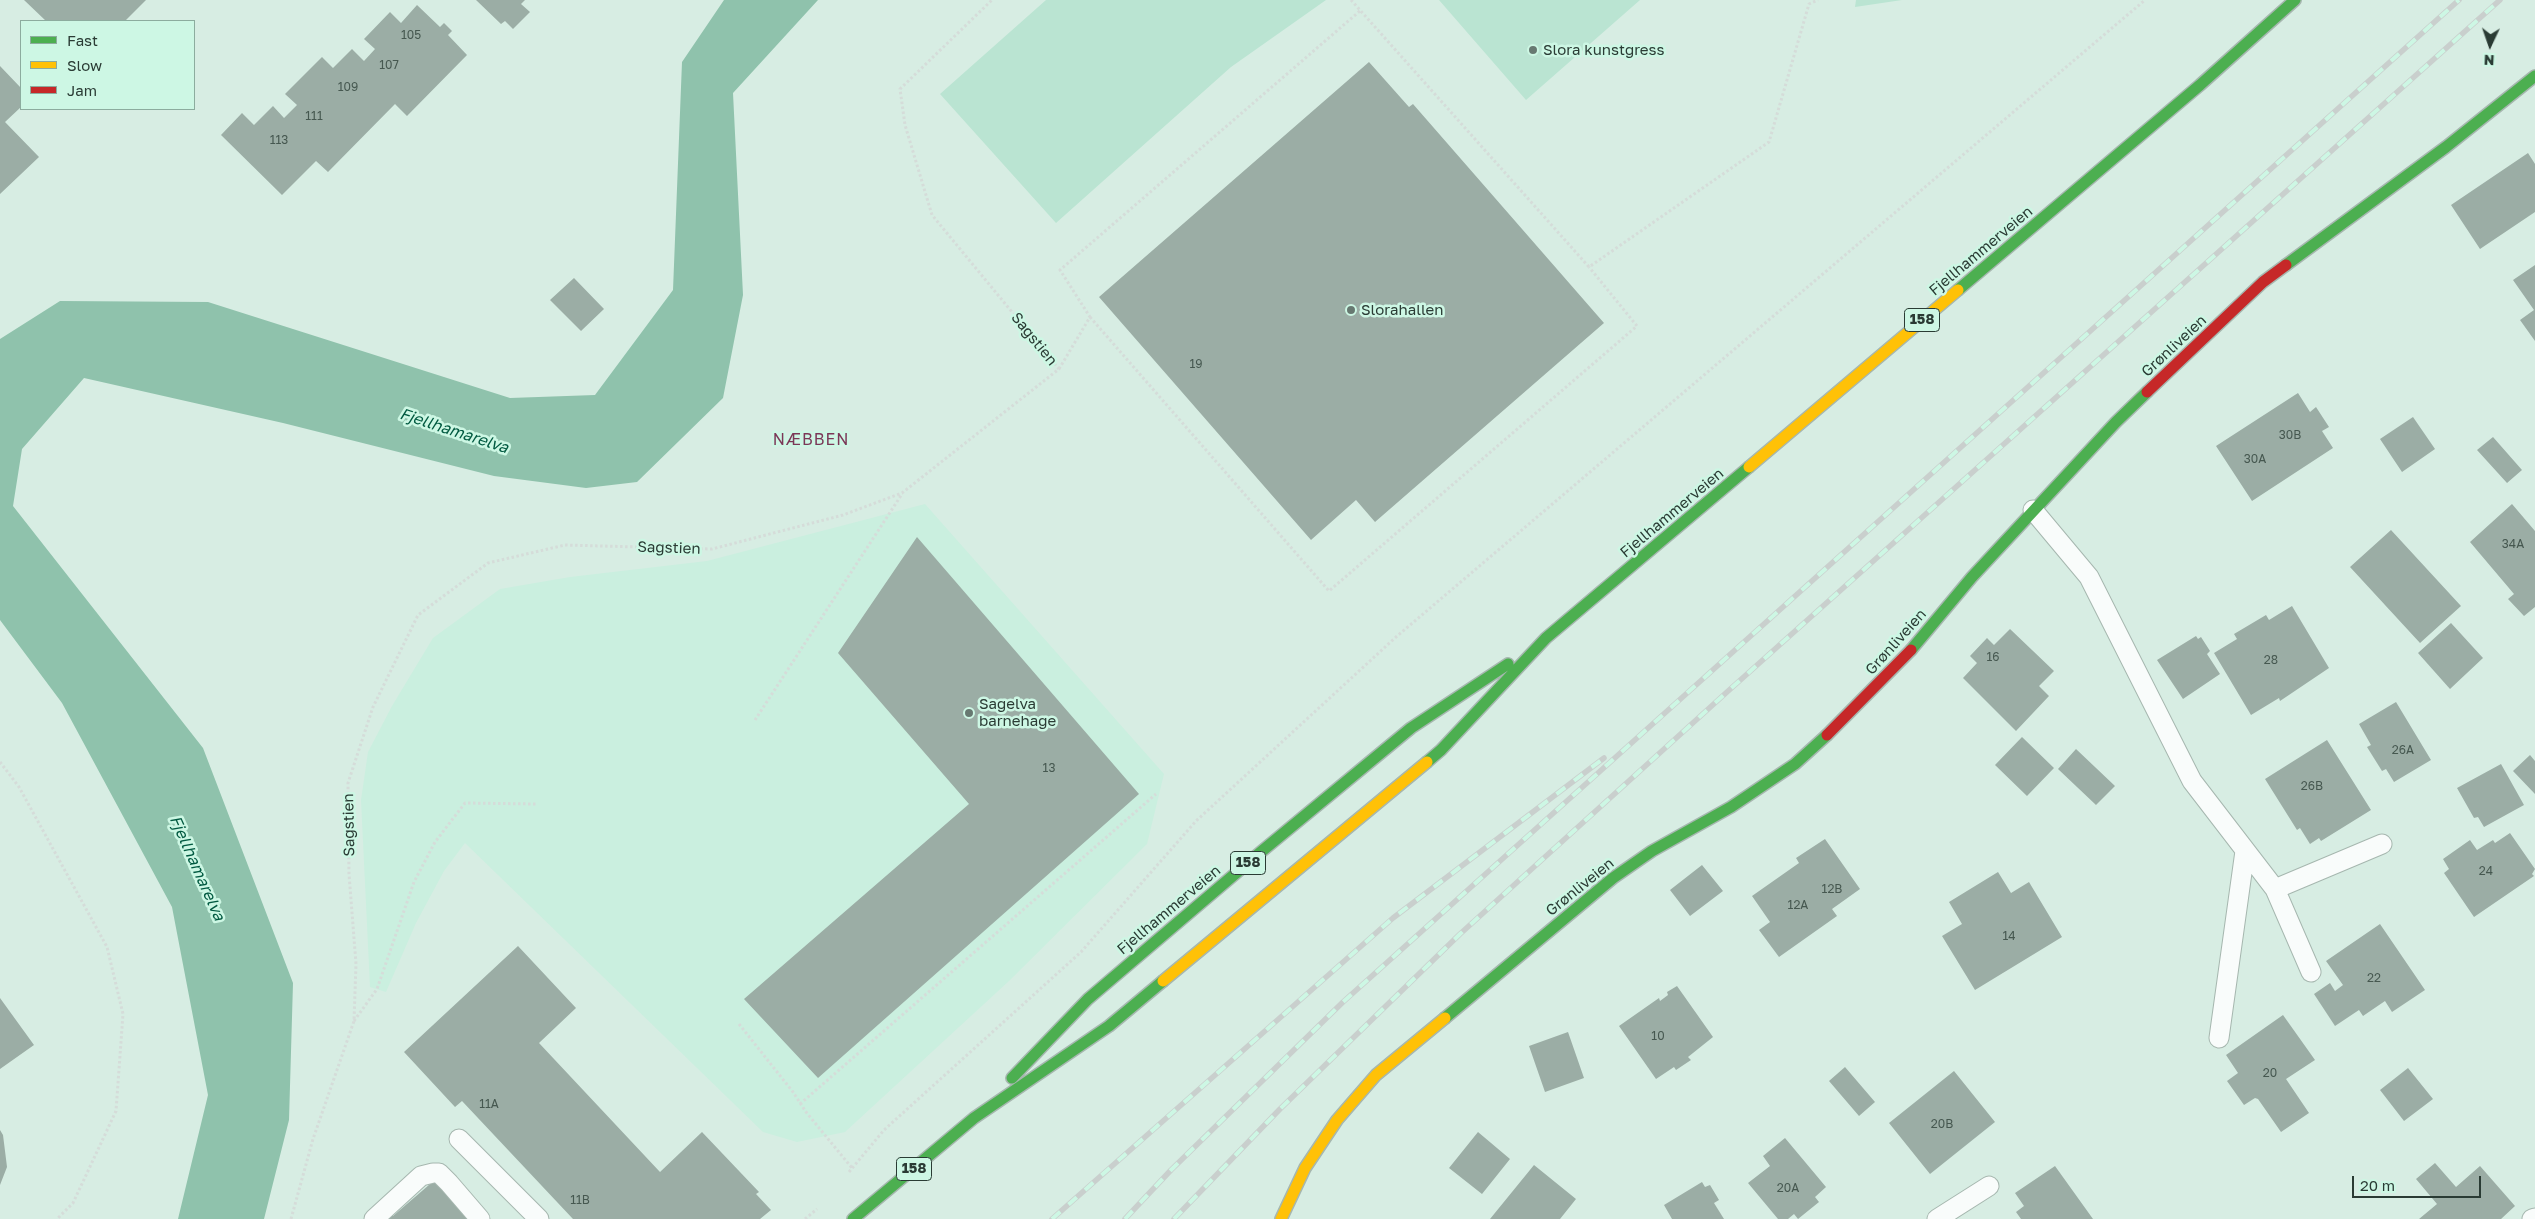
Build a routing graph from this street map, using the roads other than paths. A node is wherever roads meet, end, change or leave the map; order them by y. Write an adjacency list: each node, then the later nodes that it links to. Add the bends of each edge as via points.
1 (2295, 0): 4 (main road, Fjellhammerveien / 158, via 2200,85)
2 (2535, 76): 3 (main road, Grønliveien, via 2446,147 2264,282 2116,422)
3 (2032, 510): 6 (lane, via 2089,577 2192,781); 17 (main road, Grønliveien, via 1901,662 1795,764 1613,878 1376,1075 1337,1120 1305,1168)
4 (1546, 638): 10 (main road, Fjellhammerveien / 158, via 1441,750 1109,1026); 10 (main road, Fjellhammerveien / 158, via 1411,728 1262,851 1088,999)
5 (2382, 844): 7 (lane)
6 (2245, 851): 7 (lane); 9 (lane)
7 (2275, 889): 8 (lane)
8 (2311, 972)
9 (2218, 1038)
10 (974, 1118): 16 (main road, Fjellhammerveien / 158)
11 (458, 1139): 15 (lane)
12 (1989, 1186): 18 (lane)
13 (374, 1219): 14 (lane, via 421,1176 433,1173 449,1183)
14 (480, 1219)
15 (539, 1219)
16 (853, 1219)
17 (1281, 1219)
18 (1937, 1219)

